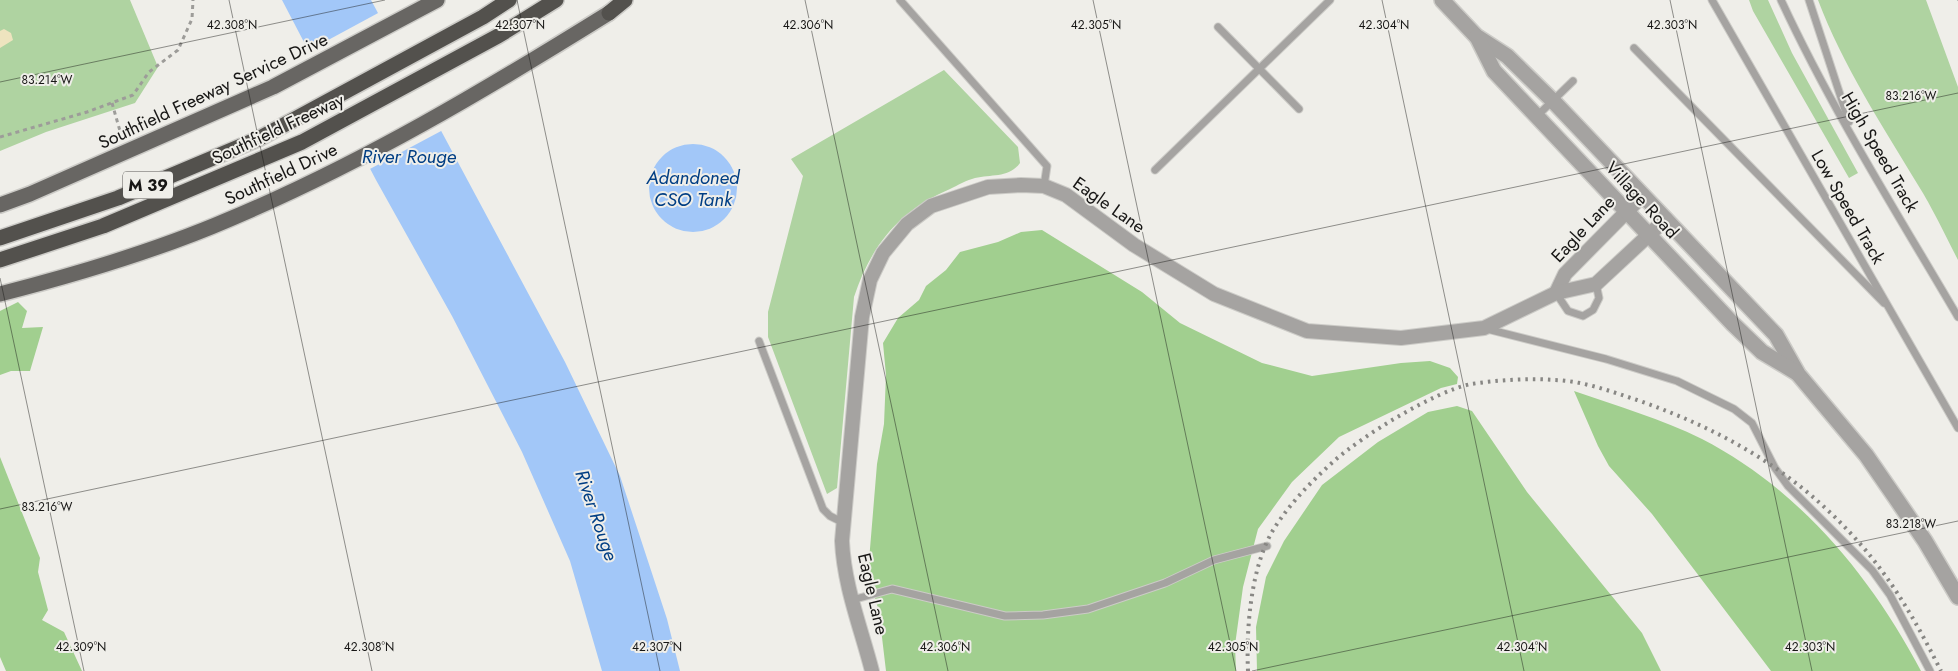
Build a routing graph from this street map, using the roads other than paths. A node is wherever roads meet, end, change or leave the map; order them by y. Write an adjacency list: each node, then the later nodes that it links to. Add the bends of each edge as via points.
1 (436, 0): 24 (main road, Southfield Freeway Service Drive, via 273,87)
2 (509, 0): 28 (highway, Southfield Freeway / M 39, via 258,139 118,198)
3 (556, 0): 29 (highway, Southfield Freeway / M 39, via 498,36 302,142 103,226)
4 (625, 0): 11 (highway)
5 (900, 0): 22 (lane, via 1047,166)
6 (1330, 0): 15 (lane)
7 (1442, 0): 13 (street, Village Road)
8 (1712, 0): 33 (lane, Low Speed Track)
9 (1781, 0): 20 (lane, High Speed Track, via 1802,45)
10 (1809, 0): 20 (lane)
11 (609, 13): 32 (main road, Southfield Drive, via 429,121 229,220 104,265)
12 (1218, 27): 15 (lane)
13 (1476, 36): 17 (street, Village Road, via 1507,56); 19 (street, Village Road, via 1494,71)
14 (1634, 48): 33 (lane)
15 (1259, 69): 18 (lane); 21 (lane)
16 (1573, 81): 17 (lane)
17 (1553, 101): 19 (lane); 23 (street, Village Road)
18 (1299, 110)
19 (1537, 116): 25 (street, Village Road)
20 (1855, 139): 34 (lane, High Speed Track)
21 (1155, 170)
22 (1044, 186): 35 (street, Eagle Lane, via 1066,195 1134,245 1214,294 1307,330 1401,338); 39 (street, Eagle Lane, via 988,187 931,206 907,224 883,253 870,280 862,317)
23 (1642, 195): 25 (street, Eagle Lane); 26 (street, Village Road)
24 (0, 205)
25 (1626, 210): 27 (street, Village Road); 31 (street, Eagle Lane, via 1564,274)
26 (1666, 219): 27 (street); 37 (street, Village Road, via 1776,335)
27 (1649, 234): 30 (street); 37 (street, Village Road, via 1762,352)
28 (0, 238)
29 (0, 260)
30 (1596, 284): 31 (street, Eagle Lane); 31 (lane, via 1599,298 1593,310 1583,316 1568,311)
31 (1556, 293): 35 (street, Eagle Lane)
32 (0, 294)
33 (1891, 311): 38 (lane, Low Speed Track)
34 (1958, 317)
35 (1484, 328): 44 (lane, via 1677,381 1734,410 1752,423 1788,486 1872,570 1894,602)
36 (759, 341): 39 (lane, via 823,509)
37 (1798, 374): 41 (street, Village Road, via 1833,414 1890,490)
38 (1958, 428)
39 (844, 523): 42 (street, Eagle Lane, via 843,564)
40 (1267, 546): 42 (lane, via 1214,560 1165,583 1088,609 1044,615 1005,616 892,589)
41 (1958, 597)
42 (852, 600): 43 (street, Eagle Lane)
43 (872, 671)
44 (1930, 671)

